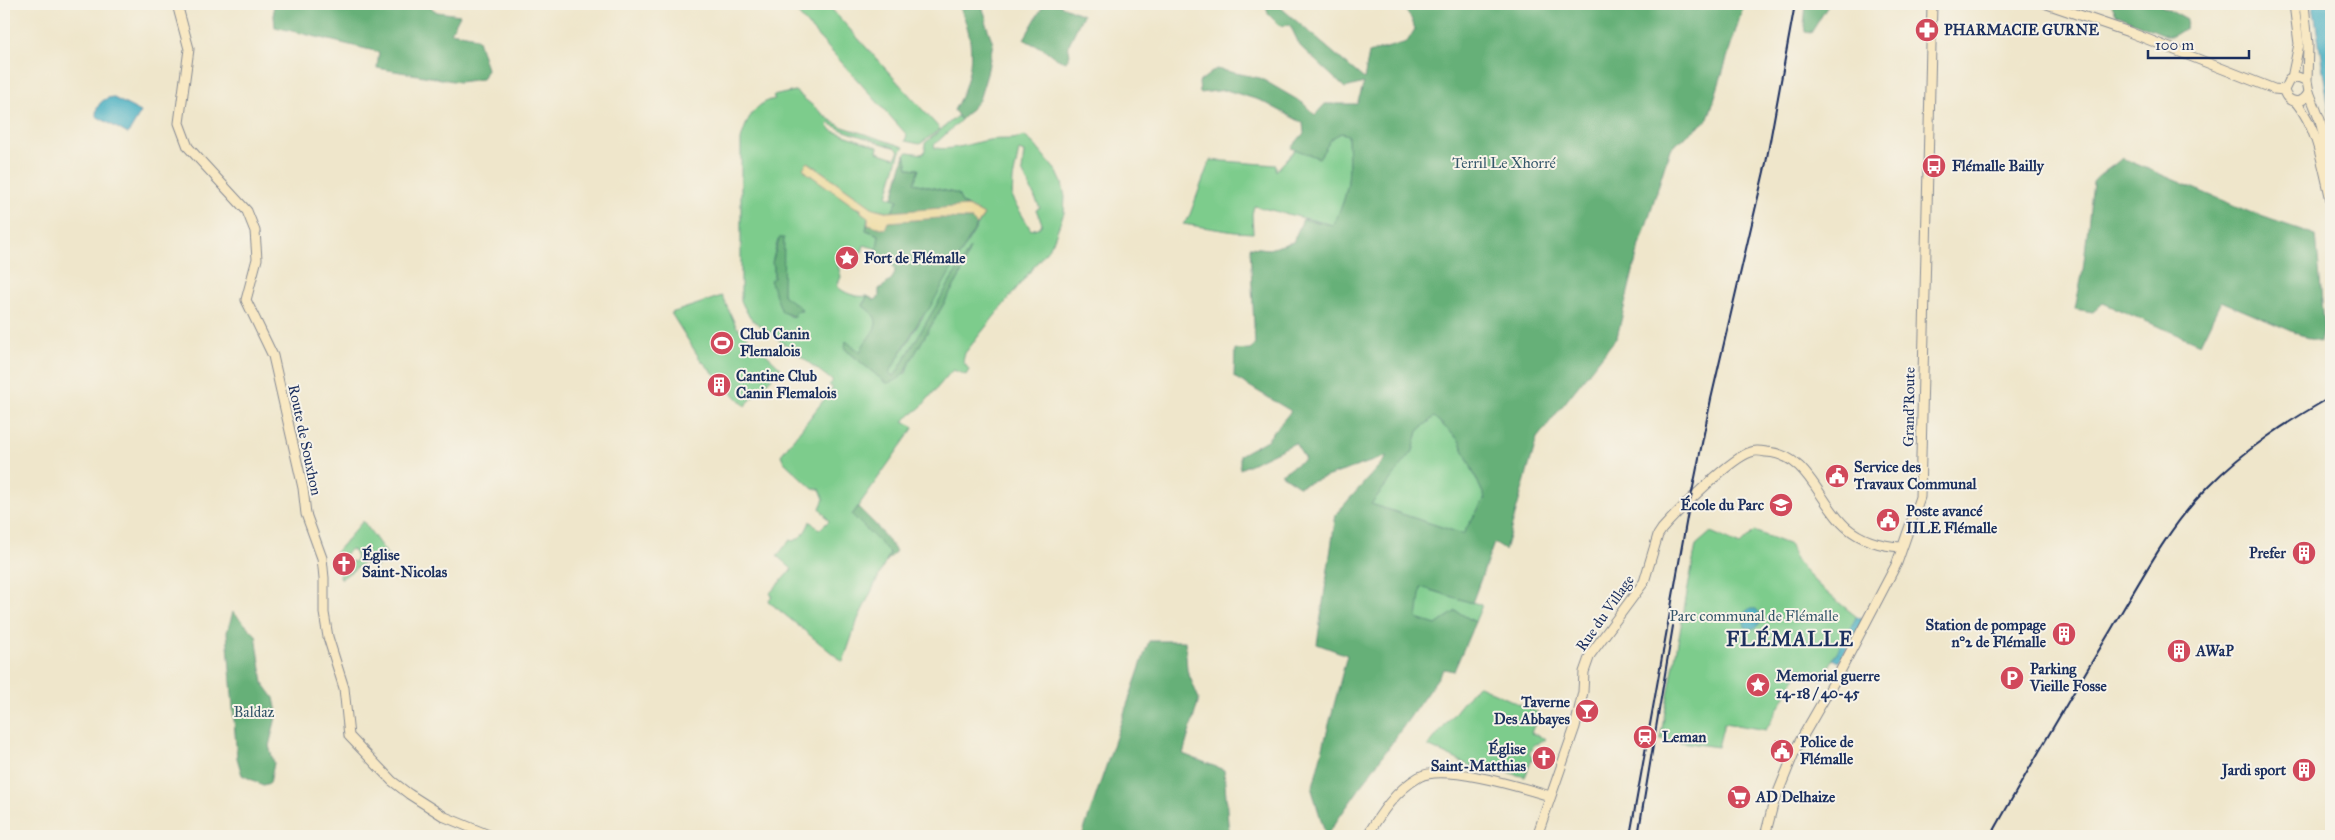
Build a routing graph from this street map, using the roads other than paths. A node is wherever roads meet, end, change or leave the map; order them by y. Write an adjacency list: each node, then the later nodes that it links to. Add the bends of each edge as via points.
1 (177, 4): 15 (street, Route de Souxhon, via 189,49 179,123 188,147 247,211 255,231 257,259 246,300 273,356 306,514 322,558 324,613 344,688 349,736 408,794 445,817)
2 (1932, 4): 13 (street, Grand'Route, via 1921,480 1920,497)
3 (2047, 4): 8 (street)
4 (2294, 4): 6 (street, via 2298,44)
5 (2304, 4): 7 (street, via 2308,44)
6 (2292, 78): 7 (street); 8 (street)
7 (2306, 81): 9 (street)
8 (2284, 90): 10 (street, via 2287,97)
9 (2309, 92): 10 (street, via 2306,98); 11 (street, via 2320,120)
10 (2296, 102): 12 (street, via 2304,111 2317,144)
11 (2331, 170)
12 (2331, 200)
13 (1902, 547): 14 (street, Rue du Village, via 1887,547 1867,541 1844,526 1800,466 1787,457 1756,451 1742,456 1662,528 1644,582 1590,655 1575,727); 18 (street, Grand'Route, via 1897,563 1842,668 1796,748 1773,805)
14 (1550, 796): 16 (street, via 1486,779 1449,773 1425,775 1395,795); 17 (street, Rue du Village)
15 (491, 836)
16 (1366, 836)
17 (1537, 836)
18 (1765, 836)

